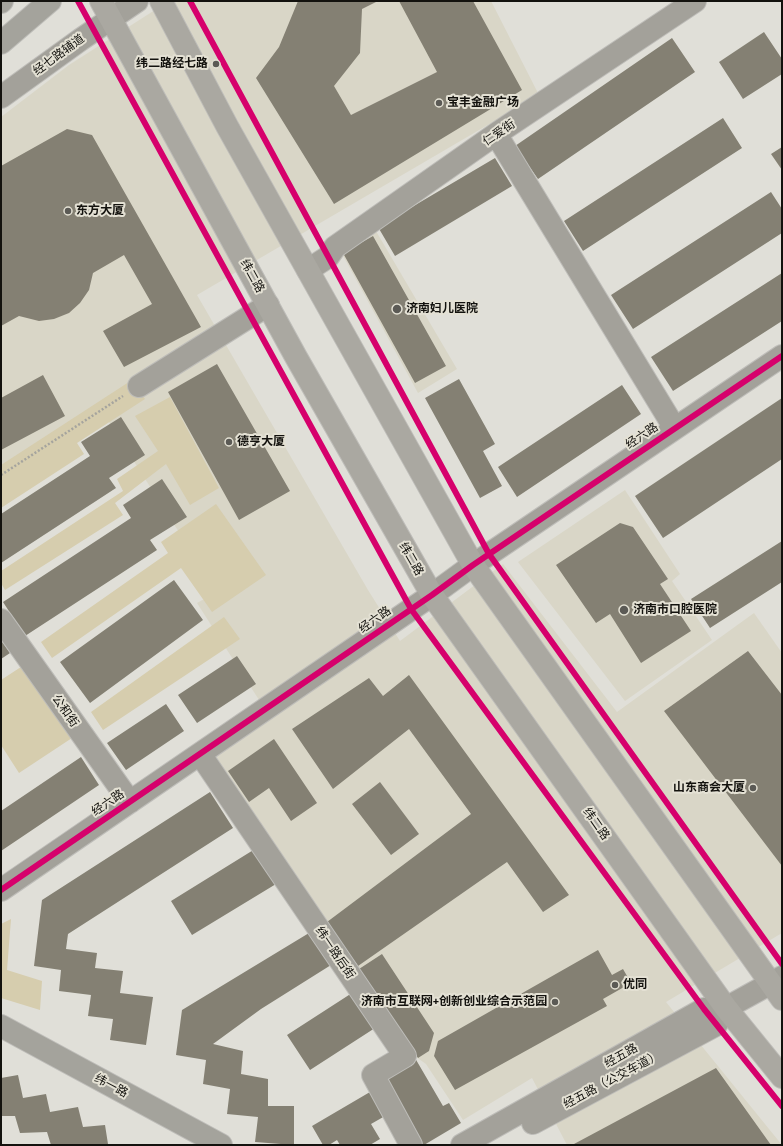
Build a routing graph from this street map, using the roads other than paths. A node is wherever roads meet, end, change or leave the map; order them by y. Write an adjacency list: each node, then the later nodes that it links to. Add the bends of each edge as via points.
1 (50, 1): 6 (main road)
2 (137, 1): 5 (street, 经七路辅道)
3 (161, 1): 9 (highway, via 227,126)
4 (695, 1): 8 (street, 仁爱街)
5 (106, 10): 7 (street, 经七路辅道); 10 (highway, 纬二路)
6 (1, 43)
7 (1, 97)
8 (496, 134): 9 (street, 仁爱街, via 335,247 328,257); 13 (street)
9 (308, 270): 14 (highway)
10 (268, 305): 12 (street); 15 (highway, 纬二路)
11 (782, 356): 13 (street, 经六路)
12 (139, 386)
13 (674, 427): 14 (street, 经六路)
14 (473, 565): 15 (street, 经六路); 20 (highway)
15 (432, 595): 17 (street, 经六路); 21 (highway, 纬二路)
16 (1, 620): 18 (street, 公和街)
17 (200, 754): 18 (street, 经六路); 25 (street, 纬一路后街, via 405,1056 374,1075)
18 (130, 802): 19 (street, 经六路)
19 (1, 890)
20 (778, 986): 21 (street, 经五路)
21 (726, 1008): 23 (highway, 纬二路); 26 (street, 经五路, via 704,1009); 27 (street, 经五路（公交车道）, via 716,1024)
22 (1, 1026): 24 (main road, 纬一路)
23 (782, 1077)
24 (221, 1145)
25 (411, 1145)
26 (462, 1145)
27 (492, 1145)

